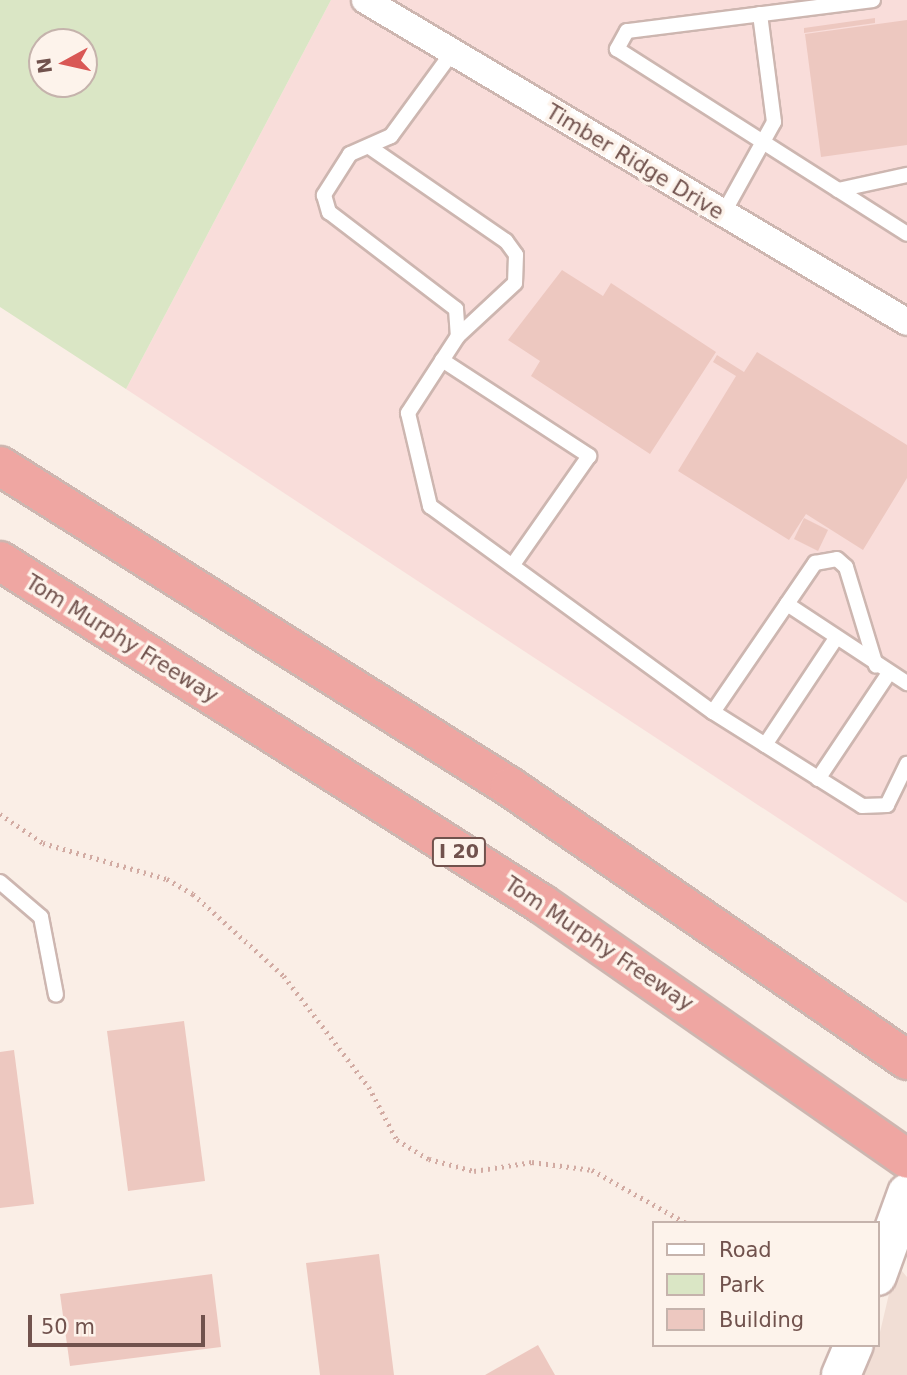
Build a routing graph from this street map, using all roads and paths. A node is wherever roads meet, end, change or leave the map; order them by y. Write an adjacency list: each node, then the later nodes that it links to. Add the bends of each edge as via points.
1 (873, 0): 3 (lane)
2 (380, 5): 4 (street, Timber Ridge Drive)
3 (760, 14): 5 (lane, via 774,122); 5 (lane, via 627,31 617,49)
4 (451, 54): 6 (lane, via 391,136); 9 (street, Timber Ridge Drive)
5 (767, 145): 8 (lane); 9 (lane)
6 (371, 148): 12 (lane, via 350,154 331,181 324,195 330,212 456,309); 12 (lane, via 506,241 516,255 515,283)
7 (907, 175): 8 (lane)
8 (838, 190): 10 (lane)
9 (723, 214): 11 (street, Timber Ridge Drive)
10 (907, 233)
11 (907, 323)
12 (458, 336): 13 (lane)
13 (442, 360): 16 (lane, via 408,412 423,494 430,506); 16 (lane, via 589,456)
14 (0, 466): 28 (highway, via 510,787)
15 (0, 561): 29 (highway, Tom Murphy Freeway / I 20, via 542,904)
16 (512, 566): 21 (lane)
17 (787, 604): 18 (lane); 19 (lane, via 815,563 836,559 846,567); 21 (lane)
18 (836, 638): 19 (lane); 22 (lane)
19 (883, 669): 20 (lane); 24 (lane)
20 (907, 683)
21 (712, 712): 22 (lane)
22 (765, 745): 24 (lane)
23 (907, 764): 24 (lane, via 887,805 874,809)
24 (818, 779)
25 (0, 814): 31 (path, via 43,843 167,879 193,894 284,976 408,1147 474,1171 533,1162 592,1170)
26 (0, 882): 27 (lane, via 41,917)
27 (56, 995)
28 (907, 1060)
29 (907, 1159)
30 (907, 1193): 32 (street)
31 (682, 1221)
32 (879, 1272)
33 (852, 1347): 34 (street)
34 (841, 1375)

